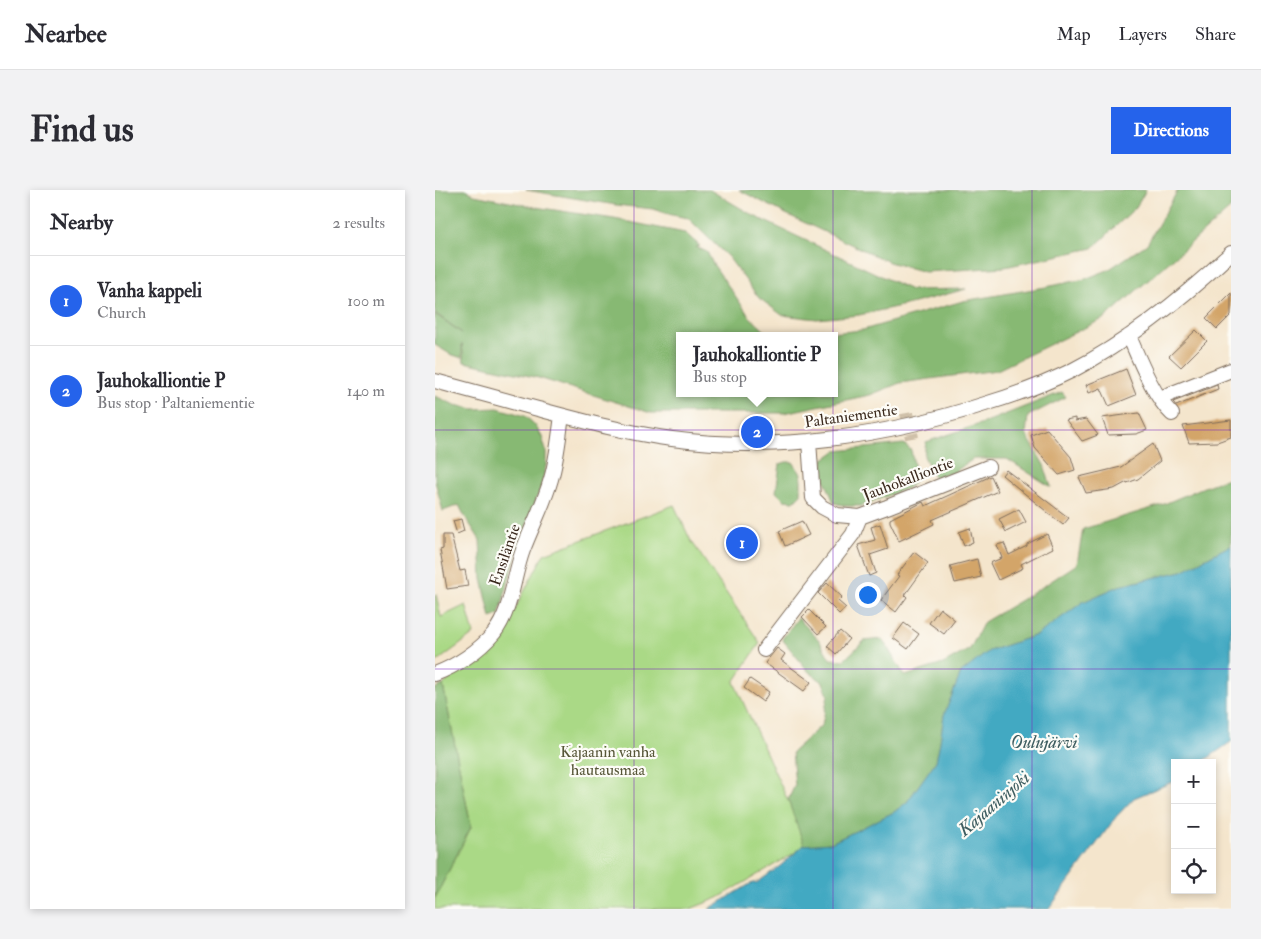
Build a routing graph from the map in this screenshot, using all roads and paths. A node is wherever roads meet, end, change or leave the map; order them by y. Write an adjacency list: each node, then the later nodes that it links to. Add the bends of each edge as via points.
1 (1231, 253): 2 (street, Paltaniementie, via 1164,311)
2 (1129, 336): 5 (street); 8 (street, Paltaniementie, via 1073,369 1012,396 892,429)
3 (1231, 370): 5 (street)
4 (435, 381): 7 (street, Paltaniementie)
5 (1160, 398): 6 (street)
6 (1172, 414)
7 (563, 416): 8 (street, Paltaniementie, via 673,439 737,444); 12 (street, Ensiläntie, via 551,478 523,551 505,613 494,632 480,646)
8 (809, 441): 10 (street, Jauhokalliontie, via 813,498 837,515)
9 (988, 467): 10 (street, Jauhokalliontie)
10 (860, 517): 11 (street, via 853,534)
11 (764, 650)
12 (435, 674)

